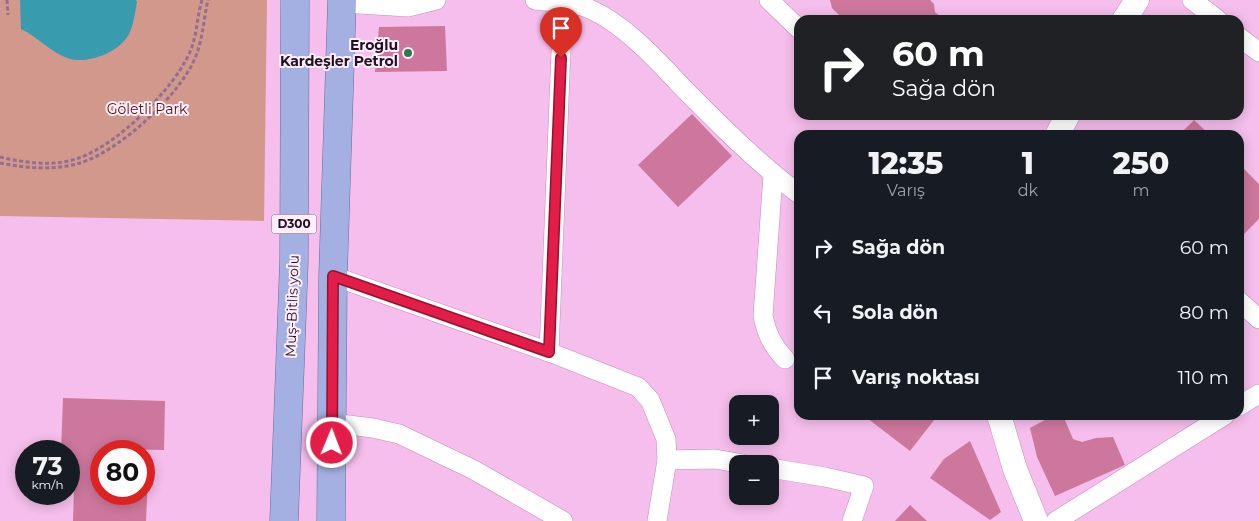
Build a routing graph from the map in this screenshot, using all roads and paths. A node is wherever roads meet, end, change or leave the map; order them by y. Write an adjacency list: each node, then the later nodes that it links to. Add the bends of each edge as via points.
1 (7, 0): 12 (path)
2 (202, 0): 18 (path, via 191,50 177,75 145,113 109,141 79,158 52,163 25,163)
3 (208, 0): 19 (path, via 197,53 183,82 148,119 112,147 80,163 52,168 23,168)
4 (295, 0): 35 (highway, Muş-Bitlis yolu / D300, via 294,261)
5 (436, 0): 10 (street, via 408,7)
6 (535, 0): 11 (street)
7 (769, 0): 15 (street)
8 (1137, 0): 13 (street)
9 (1192, 0): 14 (street)
10 (342, 1): 22 (highway, D300)
11 (563, 1): 20 (street, via 587,8 614,23); 25 (street)
12 (8, 15)
13 (1127, 15)
14 (1212, 15)
15 (794, 25)
16 (1244, 41): 17 (street)
17 (1259, 52)
18 (0, 157)
19 (0, 163)
20 (773, 174): 21 (street); 26 (street, via 763,316 777,351)
21 (794, 190)
22 (333, 276): 25 (street); 31 (highway, D300)
23 (1244, 306): 24 (street)
24 (1259, 319)
25 (549, 352): 32 (street, via 638,387 650,400 658,417 666,439)
26 (785, 359)
27 (1259, 394): 28 (street)
28 (1244, 403)
29 (1000, 420): 40 (street, via 1015,470)
30 (1217, 420): 41 (street)
31 (332, 423): 36 (highway, D300); 37 (street, via 399,434 474,470)
32 (667, 460): 33 (street); 38 (street)
33 (729, 462)
34 (779, 469): 39 (street, via 864,486)
35 (284, 521)
36 (331, 521)
37 (563, 521)
38 (657, 521)
39 (852, 521)
40 (1036, 521)
41 (1056, 521)

